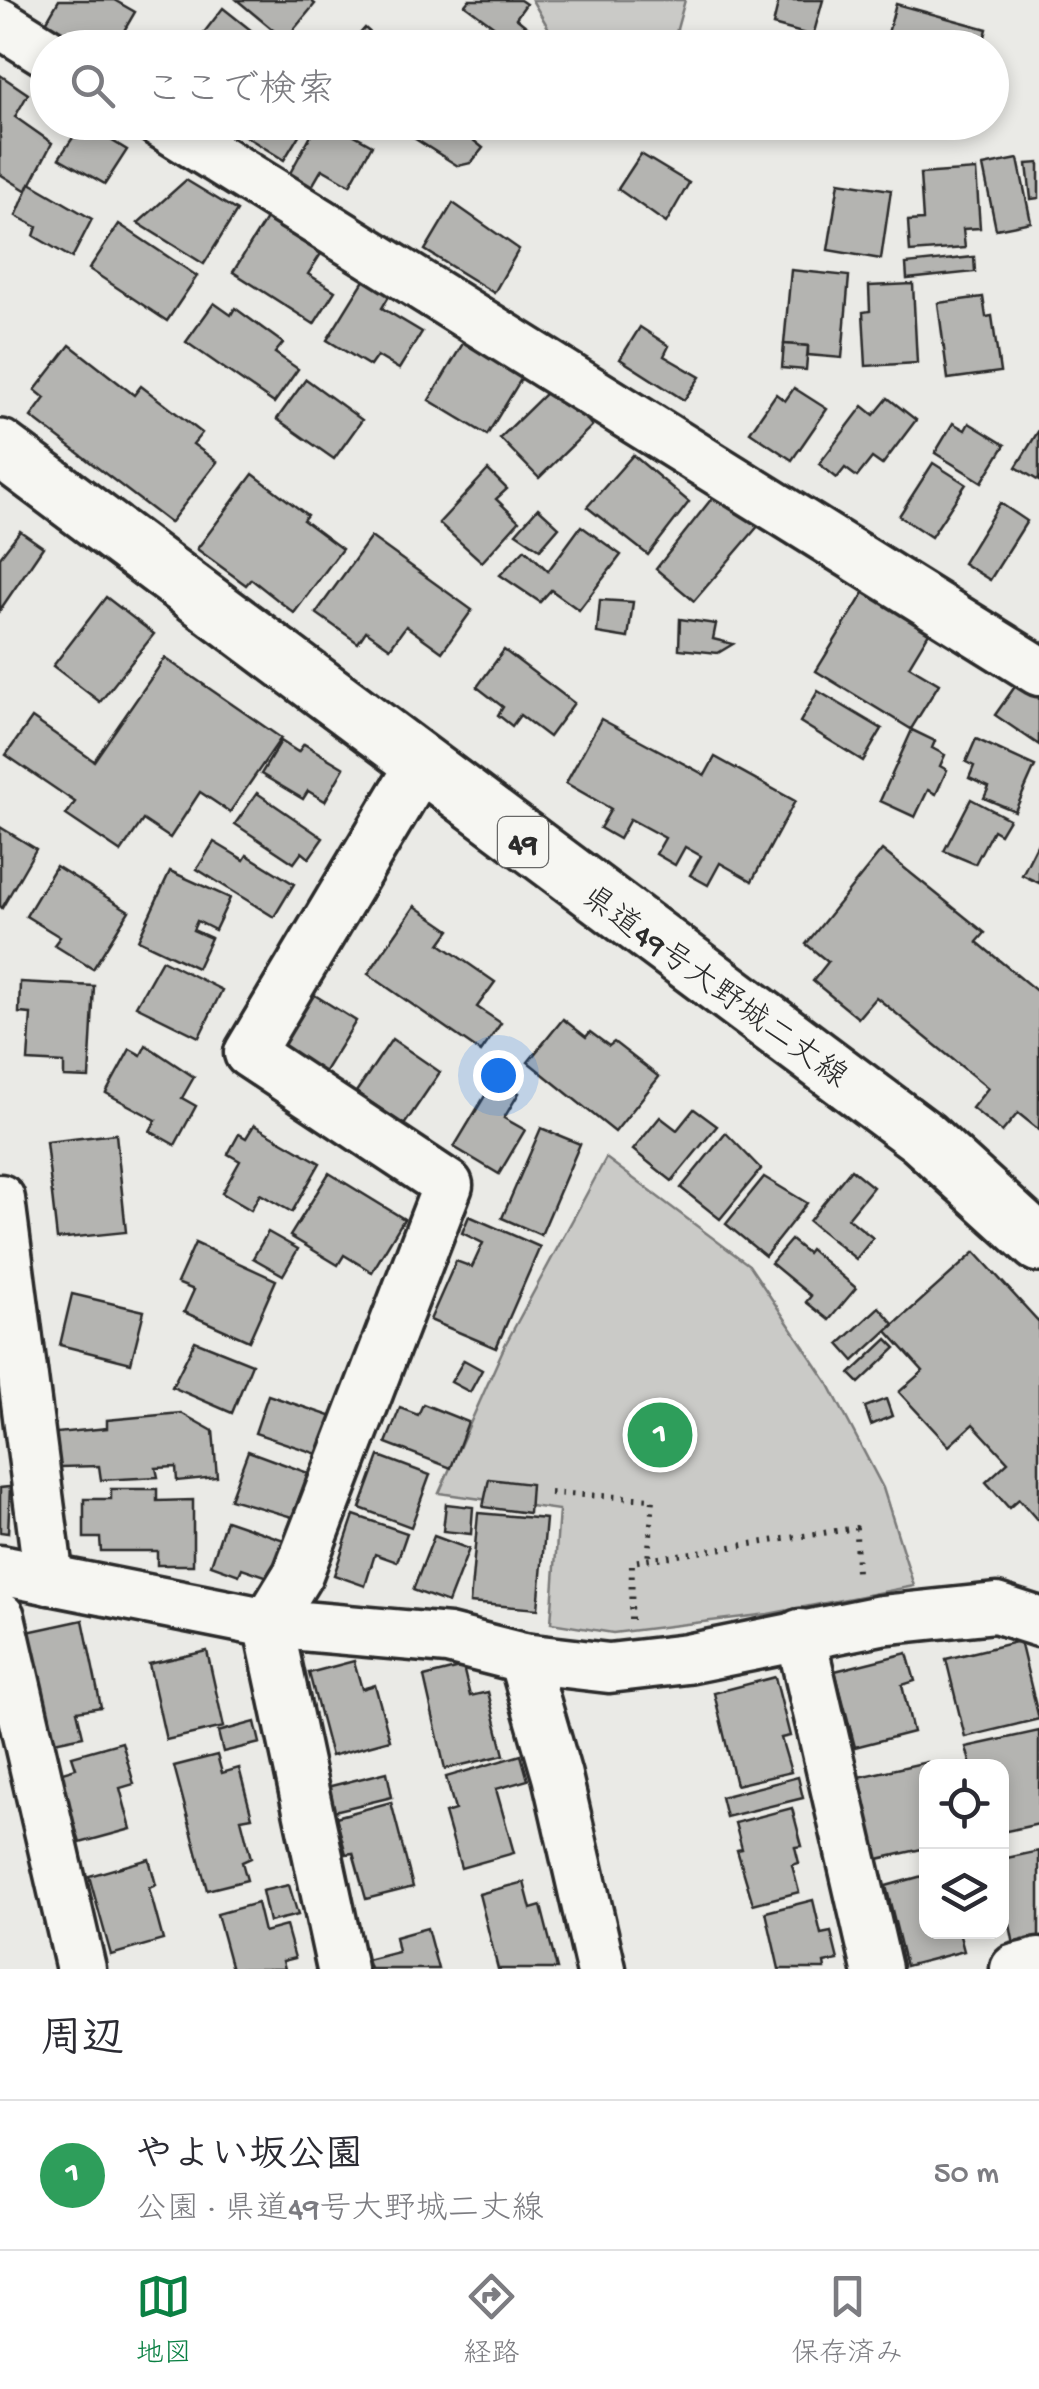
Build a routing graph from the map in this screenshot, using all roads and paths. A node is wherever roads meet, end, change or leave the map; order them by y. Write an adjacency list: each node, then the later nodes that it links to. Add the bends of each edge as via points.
1 (0, 24): 2 (street)
2 (30, 42)
3 (188, 140): 5 (street)
4 (0, 448): 6 (main road, 県道49号大野城二丈線 / 49)
5 (1039, 671)
6 (420, 766): 8 (main road, 県道49号大野城二丈線 / 49, via 922,1137); 16 (street, via 250,1052 448,1185 298,1574)
7 (0, 1199): 12 (street)
8 (1039, 1244)
9 (550, 1493): 10 (path, via 653,1499)
10 (648, 1560): 13 (path, via 856,1528); 18 (path, via 632,1562)
11 (0, 1570): 12 (street)
12 (49, 1580): 16 (street)
13 (857, 1584)
14 (0, 1617): 21 (street)
15 (1039, 1622): 17 (street, via 996,1608)
16 (268, 1623): 19 (street, via 448,1638); 22 (street)
17 (800, 1634): 19 (street, via 608,1668); 24 (street)
18 (631, 1640)
19 (523, 1658): 23 (street)
20 (1039, 1963): 25 (street)
21 (81, 1969)
22 (342, 1969)
23 (601, 1969)
24 (877, 1969)
25 (1015, 1969)

